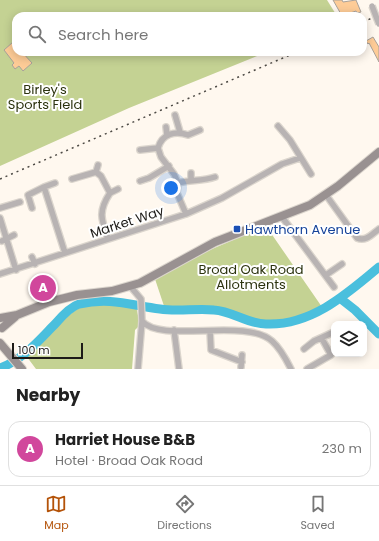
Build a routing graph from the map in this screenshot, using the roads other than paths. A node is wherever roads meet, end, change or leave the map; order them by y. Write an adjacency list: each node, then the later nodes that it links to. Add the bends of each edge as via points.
1 (369, 0): 2 (street, bridge)
2 (379, 24)
3 (175, 115): 7 (street)
4 (278, 126): 12 (street)
5 (166, 127): 8 (street)
6 (200, 130): 7 (street, via 188,135)
7 (180, 132): 8 (street)
8 (167, 135): 9 (street, via 160,140)
9 (158, 148): 10 (street); 14 (street)
10 (140, 150)
11 (379, 152): 27 (street)
12 (300, 158): 17 (street); 31 (street, Market Way, via 282,164 222,198)
13 (98, 165): 15 (street)
14 (168, 166): 21 (street, via 150,178); 23 (street)
15 (96, 172): 19 (street); 26 (street)
16 (191, 173): 20 (street)
17 (311, 174)
18 (215, 177): 20 (street, via 204,181)
19 (72, 179)
20 (191, 180): 23 (street)
21 (140, 181)
22 (55, 183): 24 (street)
23 (178, 183): 31 (street, via 177,193)
24 (44, 187): 30 (street, via 28,194); 39 (street)
25 (118, 189): 26 (street)
26 (110, 193): 37 (street, via 101,210)
27 (326, 195): 32 (street, via 310,206); 34 (street, via 358,238 366,239)
28 (20, 202): 29 (street)
29 (0, 208)
30 (32, 208)
31 (186, 214): 37 (street, Market Way)
32 (282, 217): 45 (street); 46 (street, via 215,242)
33 (0, 218): 35 (street)
34 (379, 229)
35 (2, 231): 38 (street)
36 (14, 235): 38 (street)
37 (108, 239): 39 (street, Market Way)
38 (5, 240): 43 (street)
39 (64, 253): 41 (street, Market Way)
40 (32, 257): 41 (street)
41 (35, 264): 43 (street, Market Way)
42 (342, 264): 45 (street)
43 (16, 270): 44 (street, Market Way)
44 (0, 274)
45 (326, 275): 48 (street)
46 (140, 283): 47 (street); 49 (street)
47 (130, 286): 49 (street); 51 (street, via 112,291 77,294 49,302 17,315)
48 (334, 287)
49 (141, 298): 50 (street)
50 (142, 321): 52 (street, via 153,329); 60 (street)
51 (1, 326): 56 (street)
52 (174, 330): 53 (street); 61 (street)
53 (210, 331): 58 (street, via 211,350 242,364); 62 (street, via 251,332 265,336 278,347)
54 (331, 334): 55 (street)
55 (322, 339): 57 (street); 63 (street, via 331,355)
56 (6, 349): 59 (street)
57 (304, 349)
58 (242, 355)
59 (20, 366)
60 (138, 369)
61 (179, 369)
62 (290, 369)
63 (307, 369)

